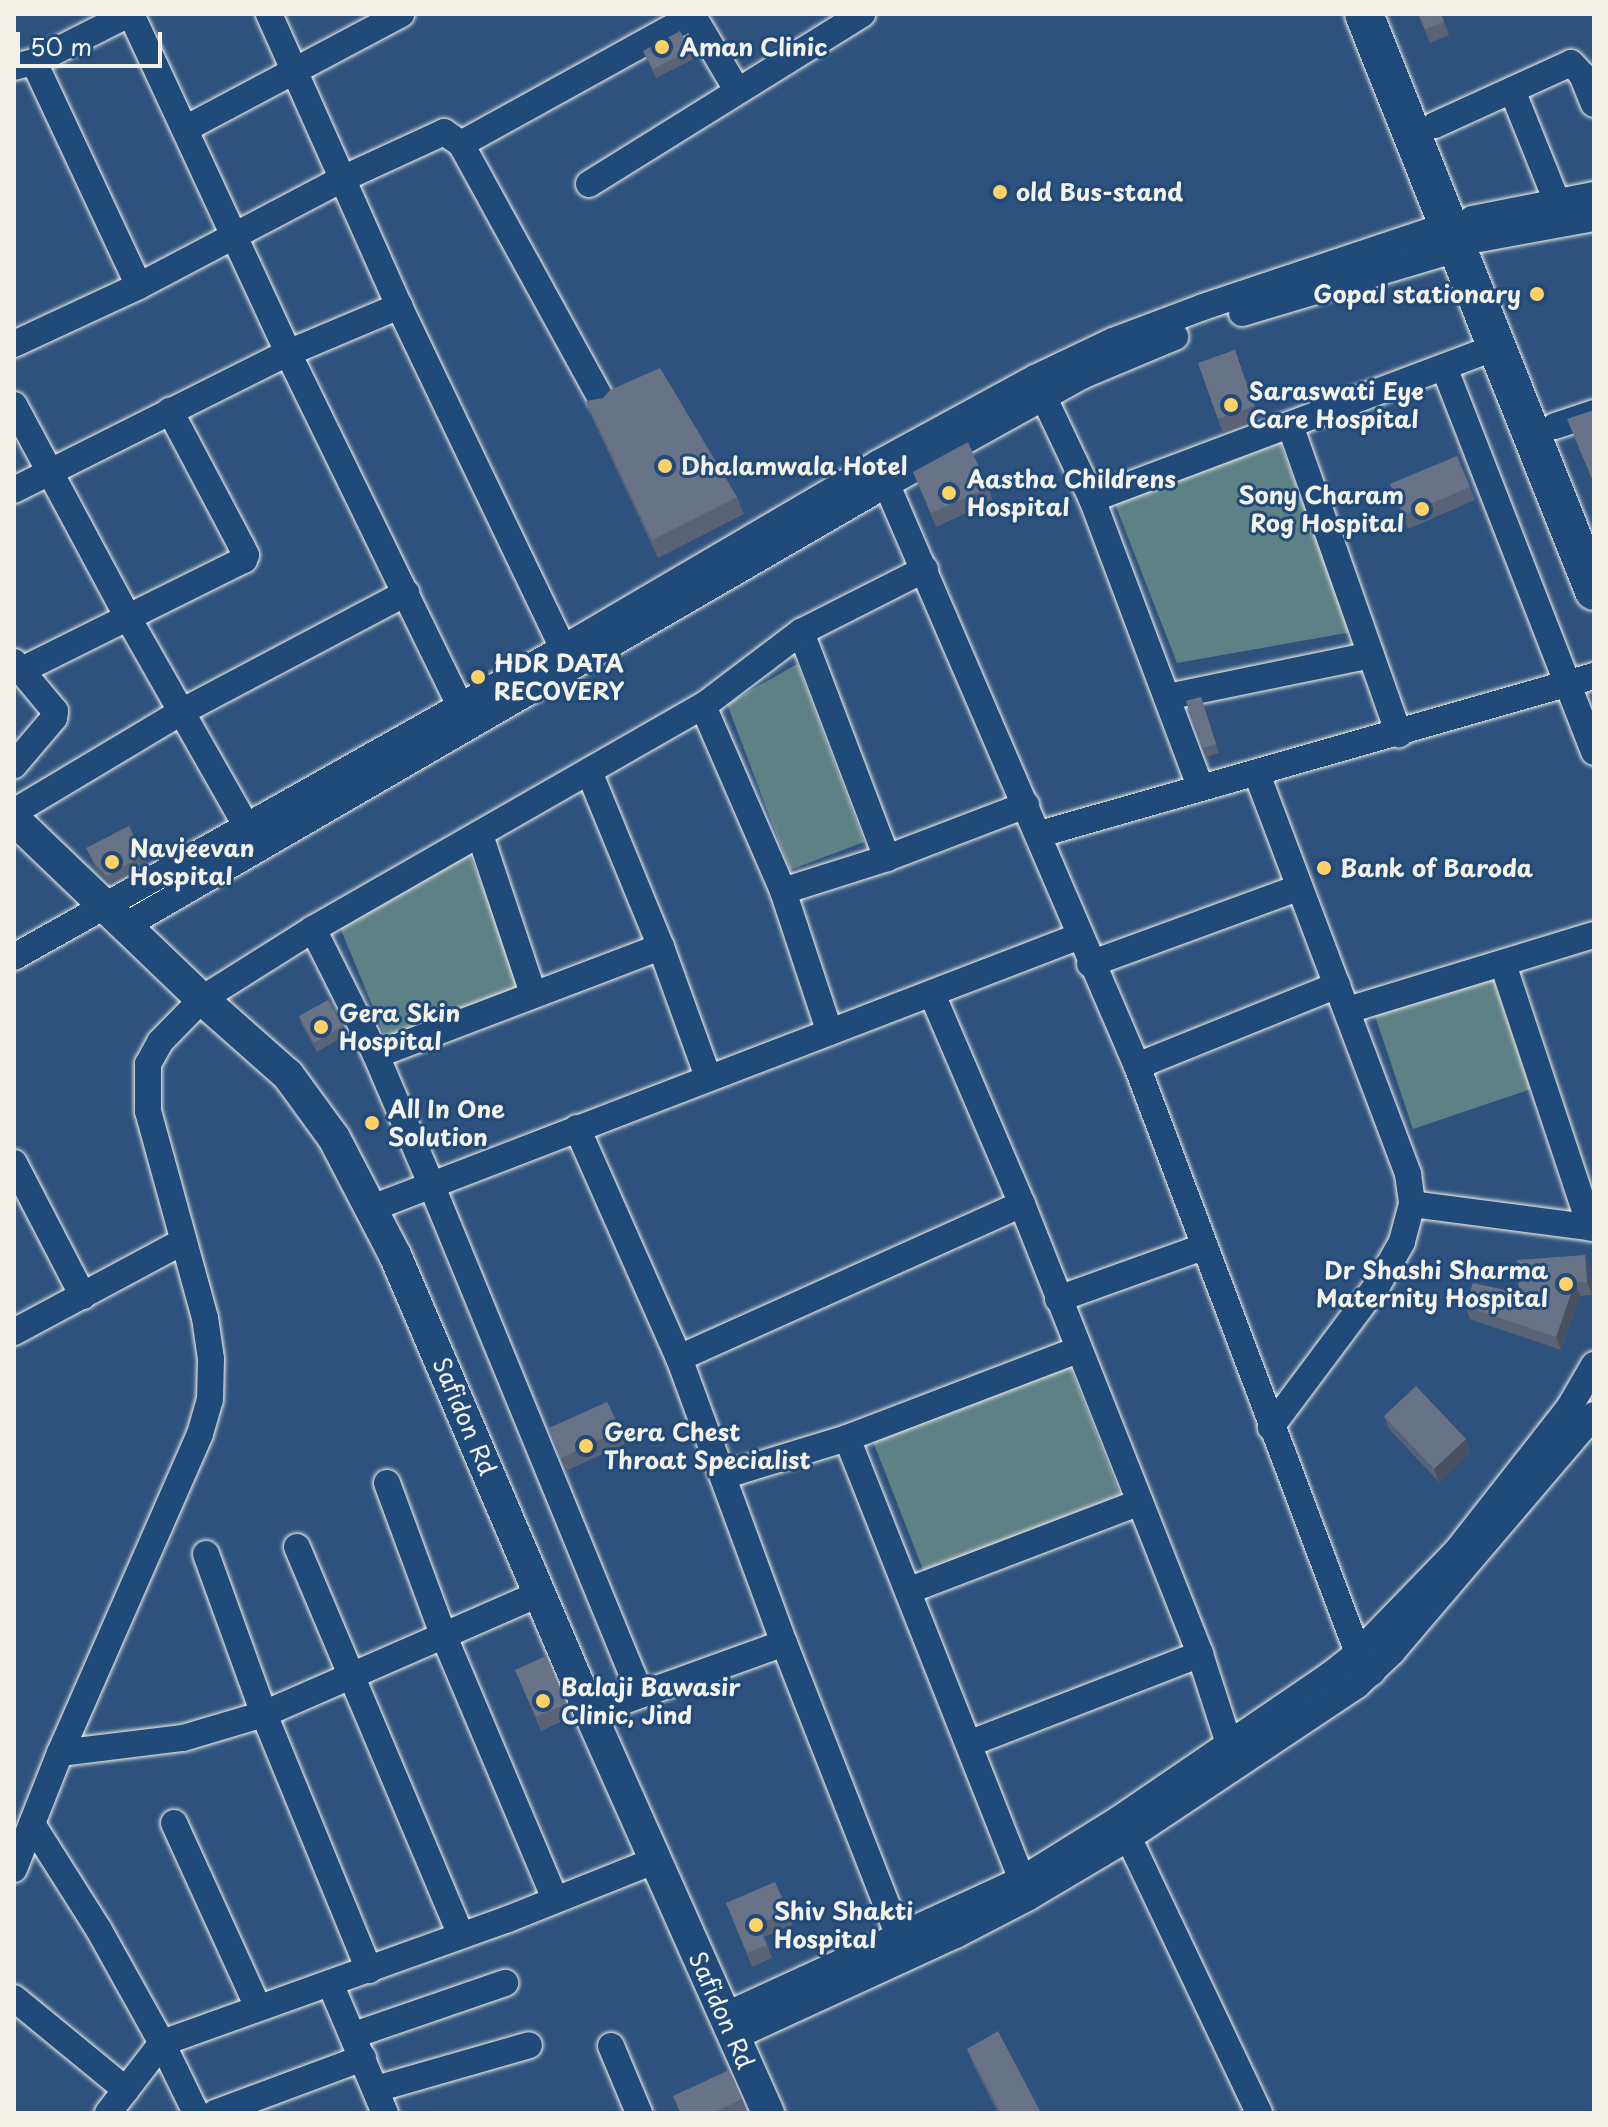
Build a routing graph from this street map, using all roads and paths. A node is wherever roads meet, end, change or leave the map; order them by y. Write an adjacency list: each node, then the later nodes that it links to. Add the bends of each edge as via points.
1 (130, 14): 8 (street); 14 (street)
2 (269, 14): 9 (street)
3 (401, 14): 9 (street)
4 (862, 14): 10 (street)
5 (1364, 14): 21 (highway)
6 (1391, 14): 13 (highway)
7 (693, 15): 10 (street); 15 (street)
8 (24, 64): 23 (street)
9 (295, 73): 14 (street); 16 (street)
10 (737, 90): 17 (street)
11 (1512, 90): 12 (street, via 1571,63); 13 (street); 19 (street)
12 (1594, 104)
13 (1435, 125): 21 (highway)
14 (185, 129): 22 (street)
15 (461, 144): 16 (street, via 444,132 435,134); 30 (street)
16 (342, 179): 22 (street); 24 (street)
17 (589, 184)
18 (1594, 195): 19 (street)
19 (1557, 202): 21 (street)
20 (1594, 218): 21 (street)
21 (1464, 233): 26 (highway); 29 (street); 35 (highway)
22 (235, 234): 23 (street); 27 (street)
23 (139, 286): 25 (street)
24 (399, 306): 27 (street); 47 (street)
25 (14, 344)
26 (1496, 347): 28 (street); 42 (highway)
27 (288, 353): 32 (street); 43 (street)
28 (1444, 367): 34 (street); 50 (street)
29 (1040, 388): 37 (street); 39 (street)
30 (602, 401)
31 (14, 405): 36 (street)
32 (170, 411): 36 (street); 44 (street, via 246,555 231,568)
33 (1594, 413): 35 (street)
34 (1290, 425): 39 (street); 46 (street)
35 (1555, 426): 40 (highway)
36 (50, 470): 38 (street); 44 (street)
37 (882, 474): 41 (street); 47 (street)
38 (14, 490)
39 (1092, 499): 51 (street)
40 (1594, 523)
41 (925, 569): 45 (street); 61 (street)
42 (1594, 591)
43 (406, 593): 53 (street); 54 (street)
44 (127, 616): 48 (street); 54 (street)
45 (801, 632): 52 (street); 67 (street)
46 (1371, 655): 51 (street); 55 (street)
47 (567, 658): 53 (street); 70 (street)
48 (18, 666): 57 (street, via 55,711)
49 (1594, 676): 50 (street)
50 (1568, 685): 55 (street); 56 (street)
51 (1167, 697): 60 (street)
52 (703, 706): 58 (street); 69 (street)
53 (461, 707): 64 (street)
54 (181, 712): 62 (street); 64 (street)
55 (1399, 734): 59 (street)
56 (1594, 752)
57 (14, 765)
58 (590, 774): 66 (street); 74 (street)
59 (1257, 774): 60 (street); 68 (street)
60 (1200, 786): 65 (street)
61 (1026, 805): 65 (street); 67 (street)
62 (14, 812)
63 (14, 819): 70 (main road, Safidon Rd)
64 (247, 827): 70 (street)
65 (1040, 834): 73 (street)
66 (480, 835): 71 (street); 79 (street)
67 (887, 858): 69 (street)
68 (1298, 888): 76 (street); 78 (street)
69 (783, 891): 83 (street)
70 (115, 917): 75 (street); 81 (main road, Safidon Rd)
71 (313, 929): 81 (street); 84 (street)
72 (1594, 935): 77 (street)
73 (1080, 936): 76 (street); 80 (street)
74 (661, 947): 79 (street); 86 (street)
75 (14, 957)
76 (1090, 964): 85 (street)
77 (1503, 964): 82 (street); 93 (street)
78 (1337, 985): 82 (street); 85 (street)
79 (533, 993): 84 (street)
80 (932, 994): 83 (street); 90 (street)
81 (202, 999): 92 (main road, Safidon Rd, via 288,1075 334,1138); 94 (street, via 160,1042 148,1064 146,1088)
82 (1348, 1010): 91 (street, via 1408,1174)
83 (829, 1030): 86 (street)
84 (376, 1055): 89 (street)
85 (1137, 1066): 95 (street)
86 (708, 1077): 87 (street)
87 (577, 1128): 89 (street); 100 (street)
88 (14, 1163): 96 (street)
89 (431, 1184): 92 (street); 117 (street)
90 (1022, 1204): 97 (street); 100 (street)
91 (1412, 1204): 93 (street); 103 (street, via 1402,1242 1378,1284)
92 (372, 1208): 111 (main road, Safidon Rd)
93 (1593, 1228)
94 (182, 1242): 96 (street); 122 (street, via 205,1318 210,1400 200,1434)
95 (1203, 1247): 97 (street); 103 (street)
96 (83, 1296): 98 (street)
97 (1058, 1299): 99 (street)
98 (14, 1332)
99 (1078, 1350): 104 (street); 107 (street)
100 (679, 1358): 105 (street)
101 (1594, 1365): 115 (street, via 1569,1408)
102 (1594, 1415): 115 (street)
103 (1271, 1427): 115 (street)
104 (847, 1438): 105 (street); 110 (street)
105 (723, 1476): 113 (street)
106 (387, 1483): 112 (street)
107 (1140, 1502): 110 (street); 114 (street)
108 (297, 1547): 116 (street)
109 (206, 1554): 119 (street)
110 (910, 1590): 120 (street)
111 (541, 1593): 112 (street); 118 (main road, Safidon Rd)
112 (443, 1634): 116 (street); 129 (street)
113 (784, 1643): 117 (street); 131 (street)
114 (1200, 1654): 120 (street); 121 (street)
115 (1365, 1662): 121 (street); 125 (street)
116 (349, 1675): 119 (street); 130 (street)
117 (640, 1693): 118 (street)
118 (590, 1713): 126 (main road, Safidon Rd)
119 (264, 1714): 122 (street, via 183,1738); 132 (street)
120 (971, 1743): 128 (street)
121 (1229, 1744): 125 (street)
122 (60, 1753): 124 (street)
123 (174, 1823): 136 (street)
124 (32, 1824): 127 (street); 138 (street)
125 (1124, 1829): 128 (street); 149 (street)
126 (656, 1860): 129 (street); 137 (main road, Safidon Rd)
127 (14, 1869)
128 (1025, 1888): 131 (street); 137 (street, via 956,1935)
129 (555, 1899): 130 (street)
130 (461, 1935): 132 (street)
131 (899, 1937): 137 (street)
132 (369, 1970): 133 (street)
133 (330, 1983): 136 (street); 141 (street)
134 (505, 1983): 141 (street)
135 (14, 1998): 142 (street)
136 (258, 2007): 138 (street)
137 (729, 2026): 148 (main road, Safidon Rd)
138 (162, 2043): 142 (street); 145 (street)
139 (529, 2045): 143 (street)
140 (611, 2046): 147 (street)
141 (358, 2047): 143 (street); 146 (street)
142 (126, 2090): 144 (street)
143 (380, 2101)
144 (108, 2113)
145 (196, 2113)
146 (215, 2113)
147 (639, 2113)
148 (767, 2113)
149 (1259, 2113)

